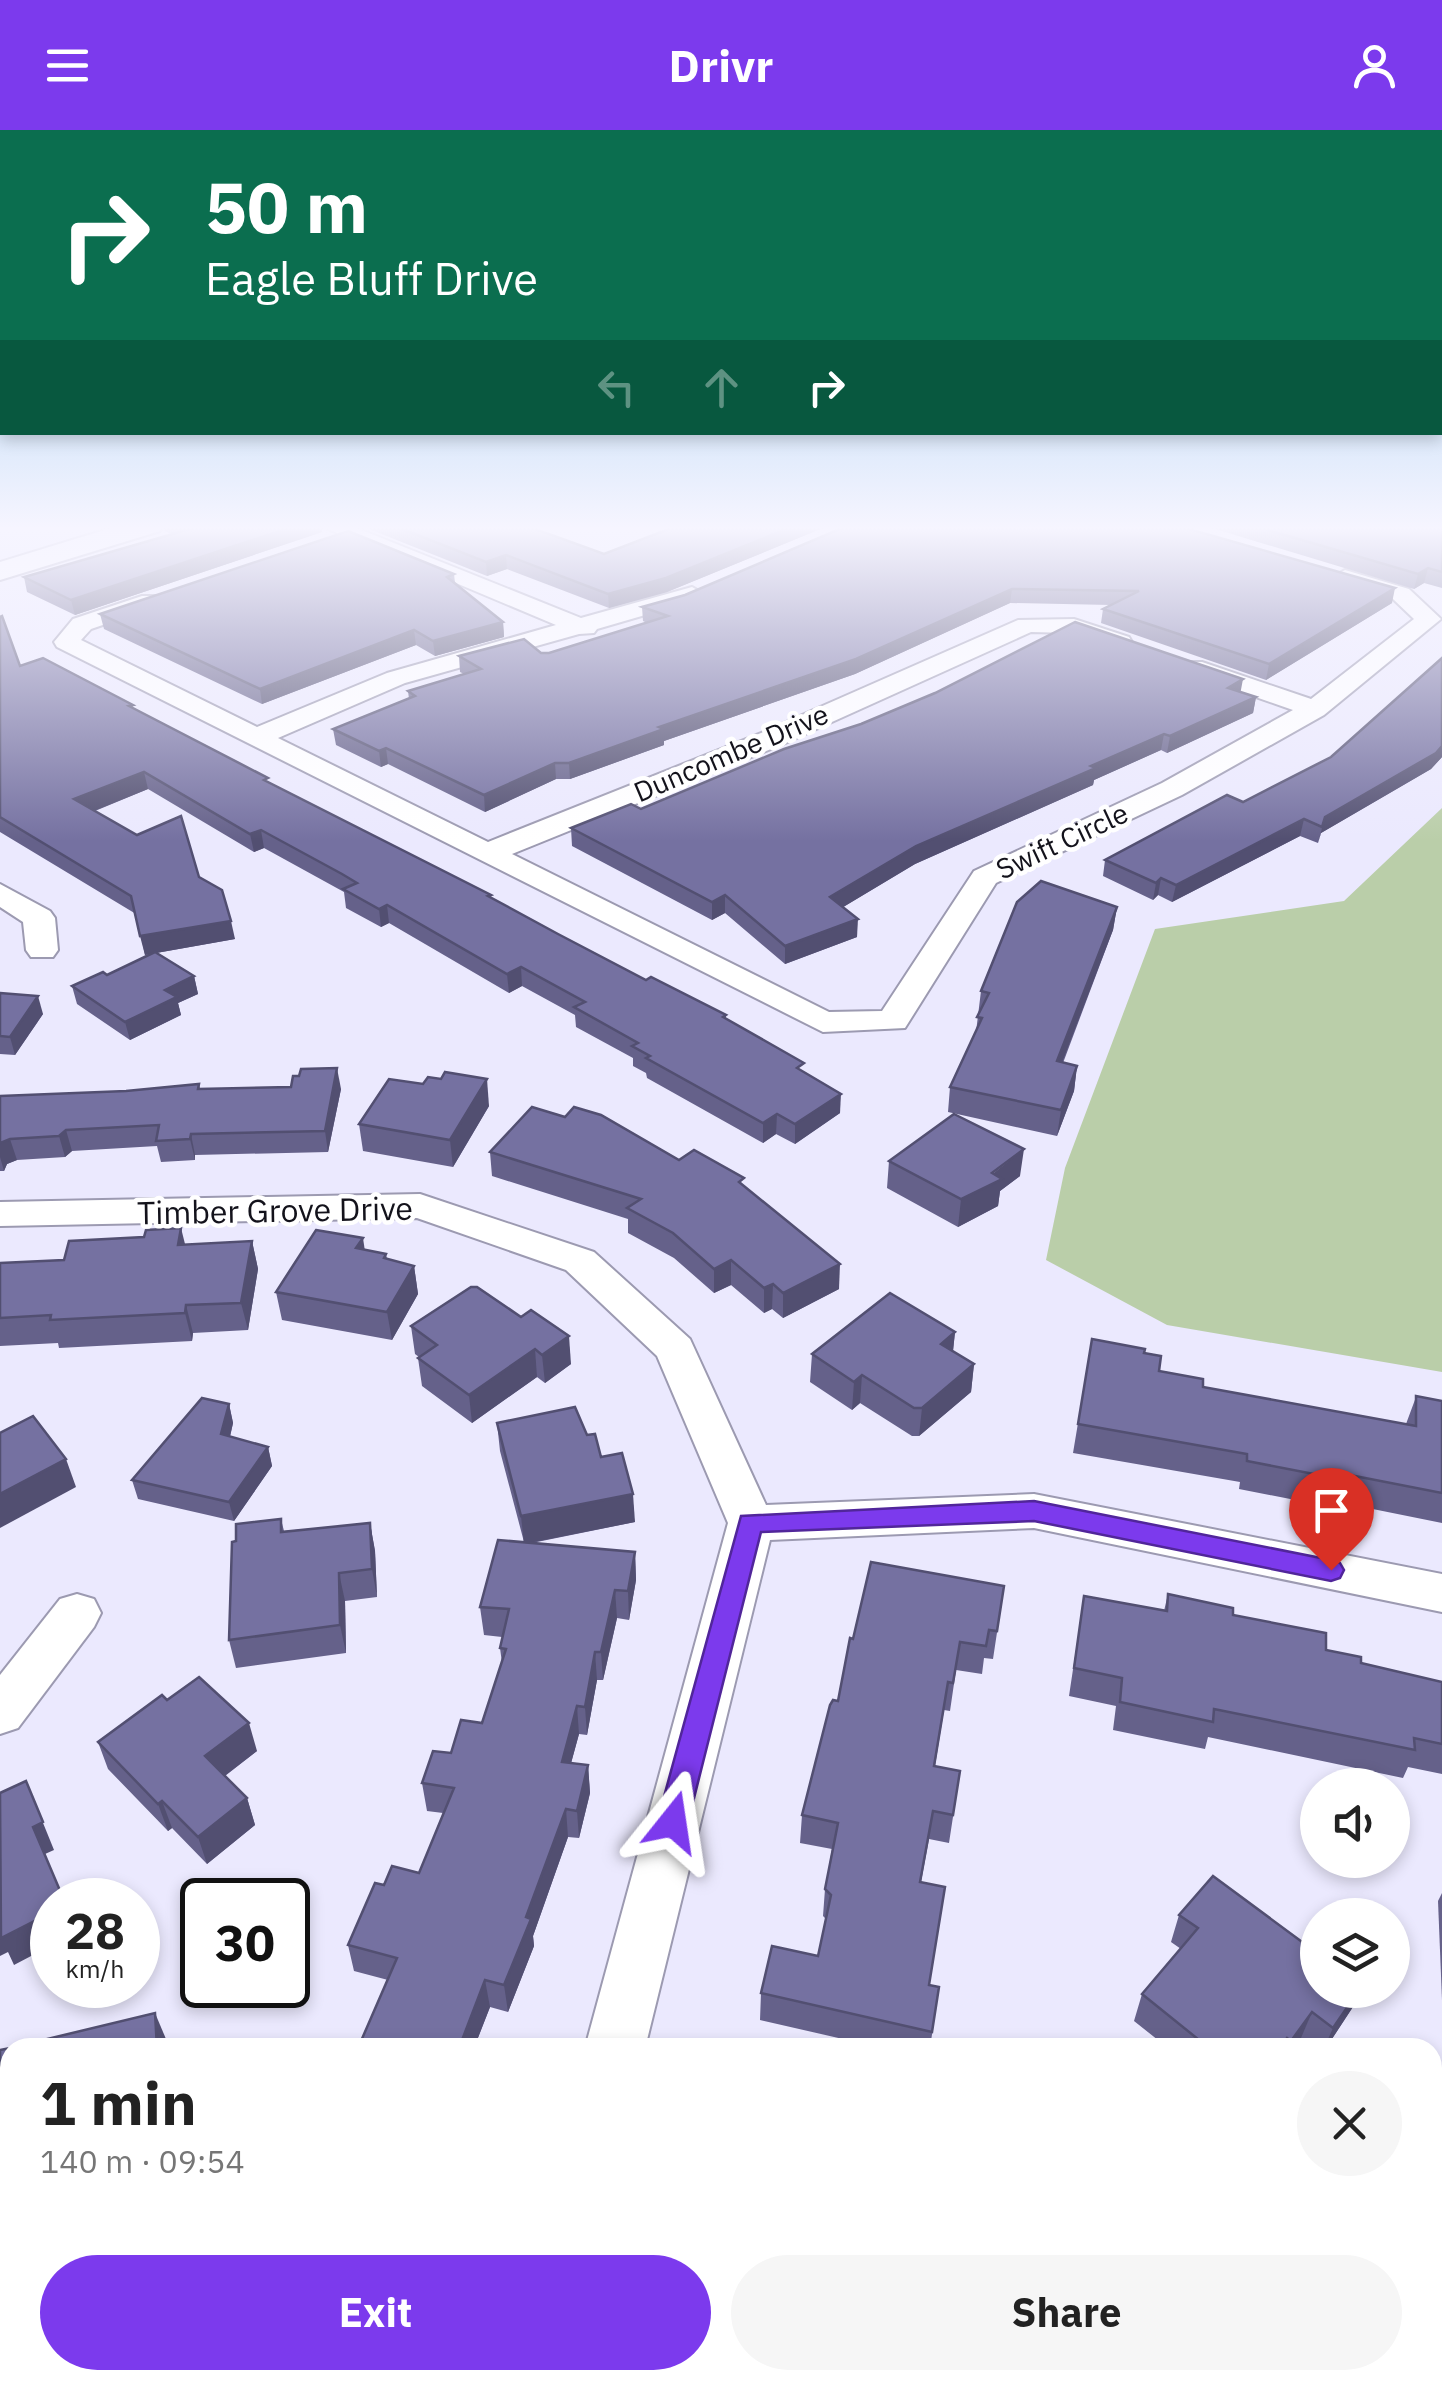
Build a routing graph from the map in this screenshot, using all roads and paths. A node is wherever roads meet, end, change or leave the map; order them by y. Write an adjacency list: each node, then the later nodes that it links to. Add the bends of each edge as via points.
1 (76, 630): 7 (street, Swift Circle, via 66,642)
2 (576, 630): 7 (street, via 396,678)
3 (1015, 630): 8 (street, Duncombe Drive, via 771,739)
4 (1087, 630): 6 (street, Duncombe Drive)
5 (1413, 630): 6 (street, Swift Circle)
6 (1315, 708): 8 (street, Swift Circle, via 1172,789 985,877 893,1021 822,1022)
7 (260, 736): 8 (street, Swift Circle)
8 (488, 853)
9 (0, 893): 10 (street, via 39,918)
10 (42, 950)
11 (0, 1214): 12 (street, Timber Grove Drive, via 420,1206 580,1262 676,1349)
12 (750, 1523): 13 (street, via 1034,1511); 16 (street)
13 (1442, 1593)
14 (77, 1613): 15 (street)
15 (0, 1712)
16 (617, 2038)

